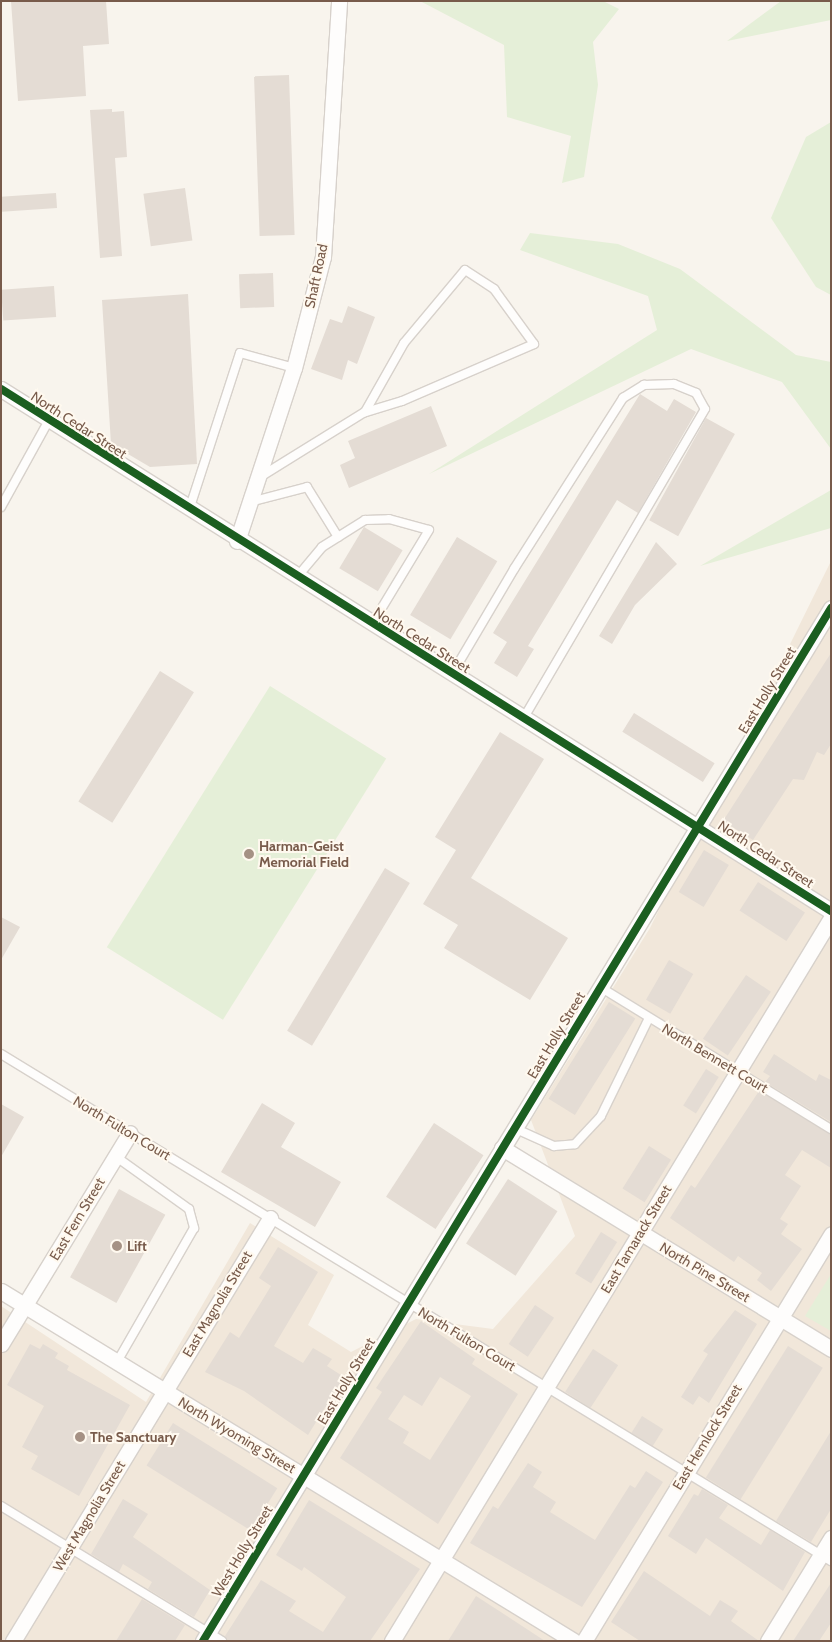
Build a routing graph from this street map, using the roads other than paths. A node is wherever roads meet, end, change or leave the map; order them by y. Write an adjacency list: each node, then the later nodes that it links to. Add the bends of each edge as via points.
1 (339, 1): 2 (street, Shaft Road, via 323,257)
2 (294, 368): 6 (street, Shaft Road); 9 (lane, via 240,353)
3 (1, 389): 5 (street, North Cedar Street)
4 (365, 412): 4 (lane, via 404,343 465,270 494,288 534,344 402,401); 6 (lane)
5 (49, 420): 8 (lane); 9 (street, North Cedar Street)
6 (258, 478): 7 (street, Shaft Road)
7 (250, 502): 10 (lane, via 307,487); 11 (street, Shaft Road)
8 (1, 507)
9 (190, 510): 11 (street, North Cedar Street)
10 (338, 537): 12 (lane, via 322,547); 14 (lane, via 365,520 389,519 430,530)
11 (238, 541): 12 (street, North Cedar Street)
12 (297, 577): 14 (street, North Cedar Street)
13 (831, 608): 17 (street, East Holly Street)
14 (372, 624): 15 (street, North Cedar Street)
15 (452, 674): 16 (street, North Cedar Street); 16 (lane, via 514,569 623,398 644,385 674,384 696,393 705,409)
16 (524, 718): 17 (street, North Cedar Street)
17 (700, 827): 18 (street, North Cedar Street); 20 (street, East Holly Street)
18 (831, 911)
19 (831, 918): 23 (street, East Tamarack Street)
20 (600, 987): 21 (lane, North Bennett Court); 24 (street, East Holly Street)
21 (649, 1018): 23 (lane, North Bennett Court); 24 (lane, via 601,1116 575,1144 554,1146)
22 (1, 1054): 26 (lane, North Fulton Court)
23 (738, 1072): 25 (lane, North Bennett Court); 30 (street, East Tamarack Street)
24 (514, 1128): 27 (street, East Holly Street)
25 (831, 1129)
26 (130, 1132): 28 (street, East Fern Street); 29 (lane, North Fulton Court)
27 (502, 1148): 30 (street, North Pine Street); 33 (street, East Holly Street)
28 (115, 1156): 34 (street, East Fern Street); 38 (lane, via 189,1210 194,1228)
29 (270, 1218): 33 (lane, North Fulton Court); 40 (street, East Magnolia Street)
30 (640, 1232): 35 (street, North Pine Street); 39 (street, East Tamarack Street)
31 (831, 1234): 35 (street, East Hemlock Street)
32 (1, 1291): 34 (street, North Wyoming Street)
33 (408, 1302): 39 (lane, North Fulton Court); 42 (street, East Holly Street)
34 (25, 1305): 36 (street, East Fern Street); 38 (street, North Wyoming Street)
35 (780, 1318): 37 (street, North Pine Street); 41 (street, East Hemlock Street)
36 (1, 1344)
37 (831, 1349)
38 (117, 1362): 40 (street, North Wyoming Street)
39 (546, 1387): 41 (lane, North Fulton Court); 47 (street, East Tamarack Street)
40 (165, 1391): 42 (street, North Wyoming Street); 45 (street, West Magnolia Street)
41 (686, 1472): 46 (lane, North Fulton Court); 53 (street, East Hemlock Street)
42 (303, 1475): 47 (street, North Wyoming Street); 48 (street, West Holly Street)
43 (1, 1506): 45 (lane)
44 (831, 1538): 46 (street)
45 (70, 1548): 48 (lane); 49 (street, West Magnolia Street)
46 (826, 1558): 54 (street)
47 (442, 1560): 51 (street, East Tamarack Street); 52 (street, North Wyoming Street)
48 (205, 1636): 50 (lane)
49 (13, 1641)
50 (222, 1641)
51 (392, 1641)
52 (574, 1641)
53 (584, 1641)
54 (768, 1641)

